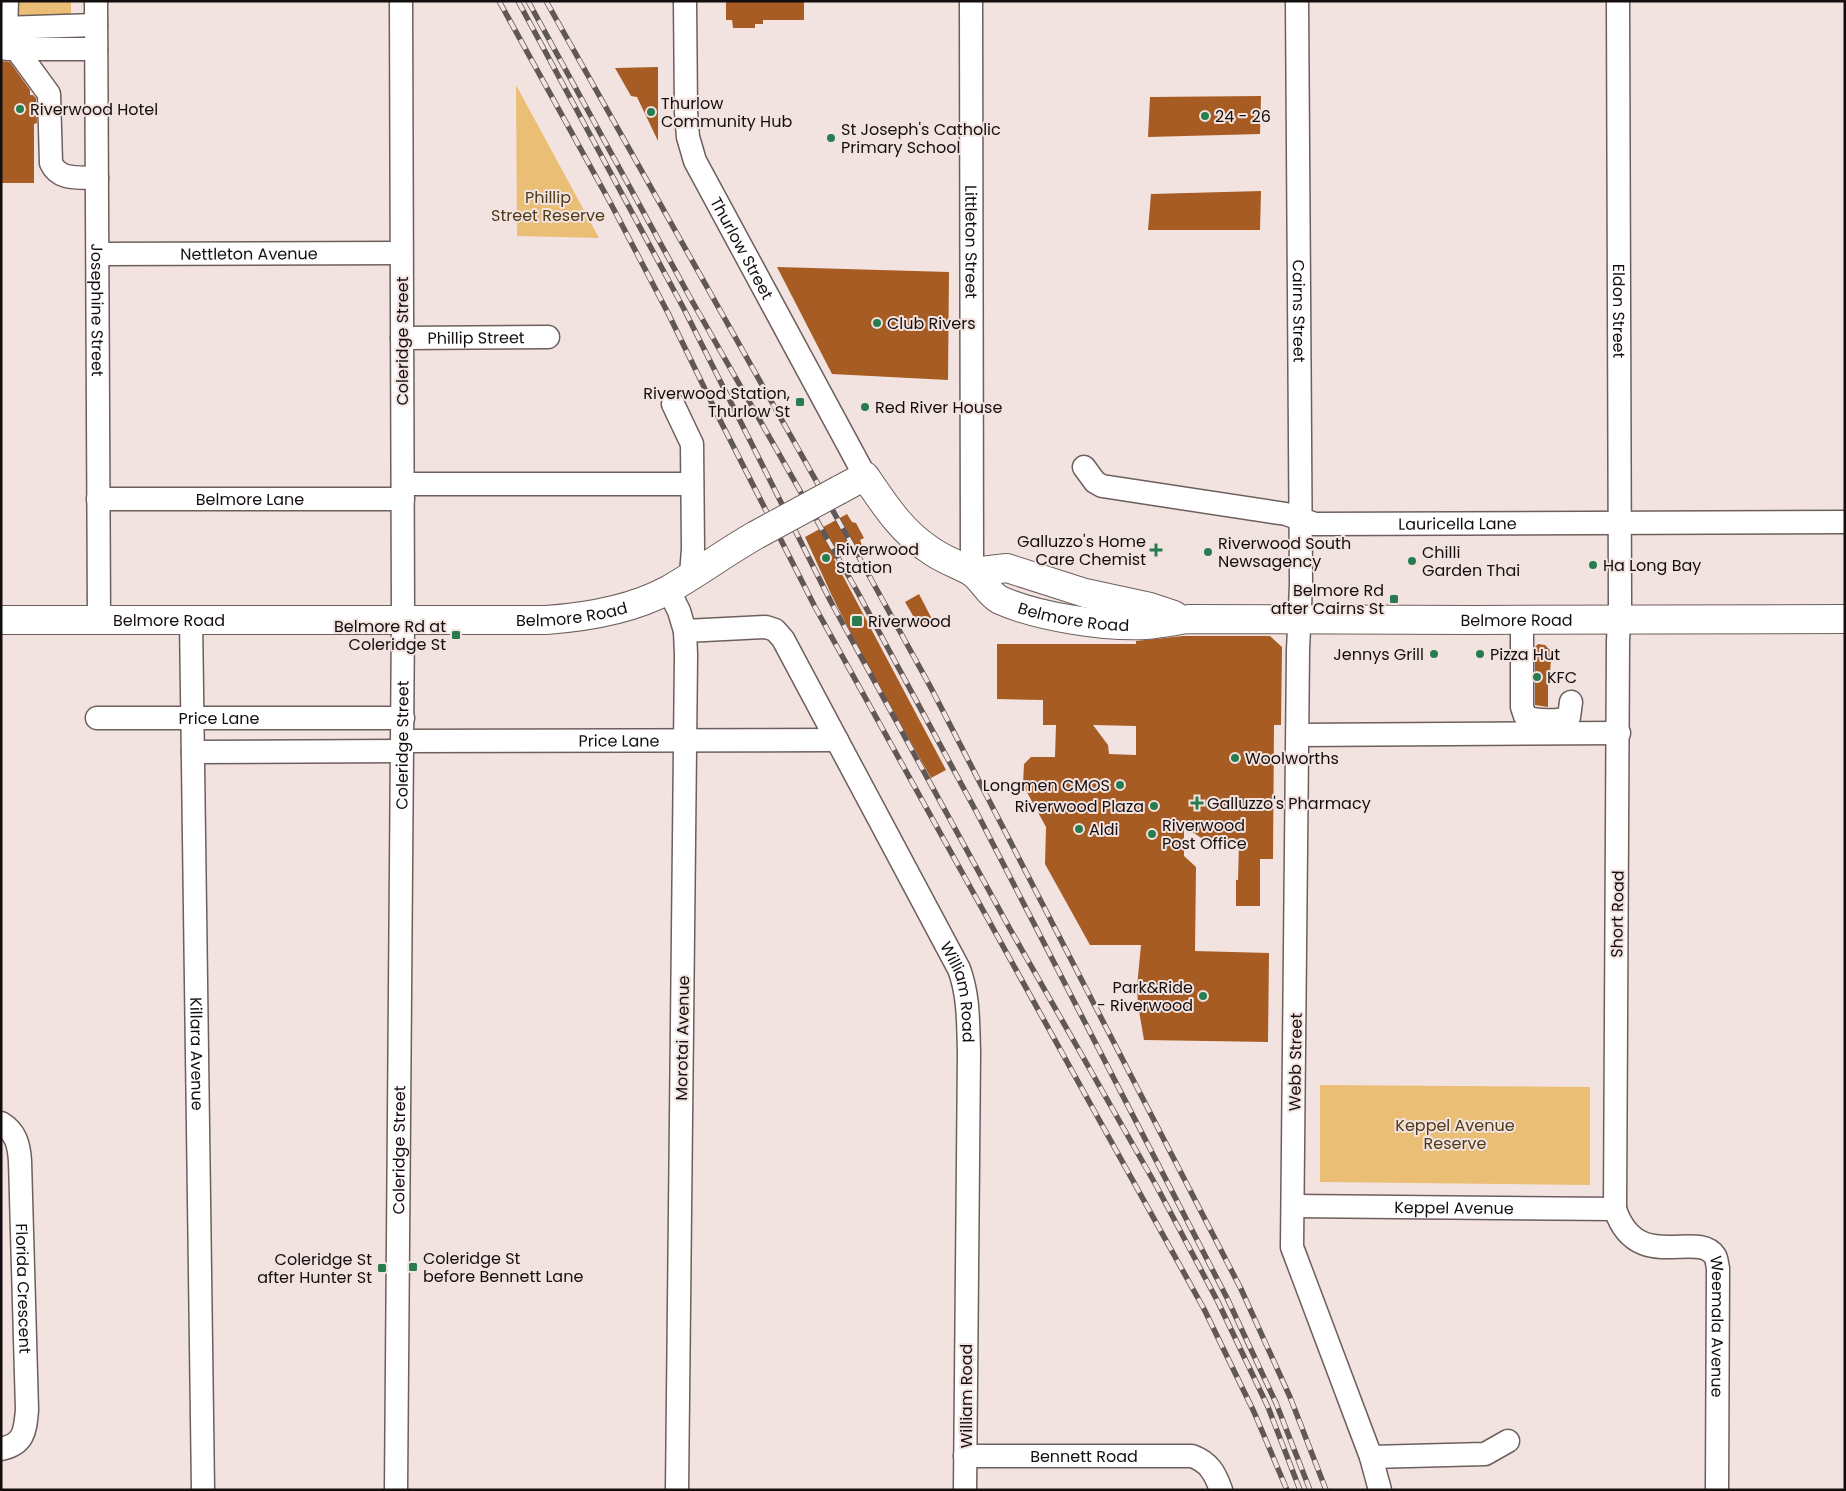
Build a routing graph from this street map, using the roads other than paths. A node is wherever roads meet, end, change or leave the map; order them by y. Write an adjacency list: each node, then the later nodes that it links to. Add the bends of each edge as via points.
1 (7, 1): 9 (street)
2 (96, 1): 8 (street, Josephine Street)
3 (401, 1): 12 (street, Coleridge Street)
4 (685, 1): 18 (street, Thurlow Street, via 686,112 688,137 695,161)
5 (971, 1): 25 (street, Littleton Street)
6 (1297, 1): 22 (street, Cairns Street)
7 (1618, 1): 23 (street, Eldon Street)
8 (96, 25): 9 (street); 10 (street, Josephine Street)
9 (6, 39): 10 (street); 11 (street, via 49,94 50,163 54,171 61,176)
10 (96, 49): 11 (street, Josephine Street)
11 (97, 178): 13 (street, Josephine Street)
12 (401, 253): 13 (street, Nettleton Avenue); 15 (street, Coleridge Street)
13 (98, 254): 21 (street, Josephine Street)
14 (548, 337): 15 (street, Phillip Street)
15 (402, 338): 20 (street, Coleridge Street)
16 (673, 404): 19 (street, via 692,444)
17 (1084, 467): 22 (street, Lauricella Lane, via 1102,486)
18 (865, 476): 25 (main road, Belmore Road, via 907,532 931,551); 26 (main road, Belmore Road, bridge, via 756,535)
19 (692, 484): 20 (street, Belmore Lane); 26 (street, via 694,549)
20 (403, 491): 21 (street, Belmore Lane); 30 (street, Coleridge Street)
21 (98, 499): 28 (street, Josephine Street)
22 (1300, 518): 23 (street, Lauricella Lane, via 1315,524); 33 (street, Cairns Street)
23 (1620, 522): 24 (street, Lauricella Lane); 35 (street, Eldon Street)
24 (1845, 522)
25 (972, 572): 33 (main road, Belmore Road, via 998,599 1058,616 1105,623 1146,625 1188,619)
26 (691, 575): 27 (main road, Belmore Road)
27 (668, 590): 30 (main road, Belmore Road, via 628,606 570,618); 36 (street, Morotai Avenue, via 679,610)
28 (98, 619): 29 (main road, Belmore Road); 32 (main road, Belmore Road)
29 (191, 619): 30 (main road, Belmore Road); 39 (street, Killara Avenue)
30 (403, 619): 40 (street, Coleridge Street)
31 (1845, 619): 35 (main road, Belmore Road)
32 (1, 620)
33 (1299, 620): 34 (main road, Belmore Road); 42 (street, Webb Street)
34 (1522, 620): 35 (main road, Belmore Road); 37 (street, via 1522,707 1525,716 1564,720 1570,717)
35 (1620, 620): 41 (street, Short Road)
36 (685, 631): 43 (street, William Road, via 766,627 775,630); 44 (street, Morotai Avenue)
37 (1571, 702)
38 (97, 718): 39 (street, Price Lane)
39 (193, 718): 40 (street, Price Lane); 46 (street, Killara Avenue)
40 (403, 718): 45 (street, Coleridge Street)
41 (1619, 733): 42 (street); 49 (street, Short Road)
42 (1298, 735): 48 (street, Webb Street)
43 (836, 740): 44 (street, Price Lane); 52 (street, William Road, via 959,969 966,991 969,1052)
44 (685, 741): 45 (street, Price Lane); 56 (street, Morotai Avenue)
45 (402, 746): 46 (street, Price Lane); 55 (street, Coleridge Street)
46 (193, 752): 54 (street, Killara Avenue)
47 (1, 1123): 51 (street, Florida Crescent, via 17,1139 20,1161 27,1410 23,1435 17,1443)
48 (1293, 1206): 49 (street, Keppel Avenue); 53 (street, Webb Street, via 1292,1247)
49 (1615, 1209): 60 (street, Weemala Avenue, via 1627,1232 1638,1241 1654,1247 1706,1249 1715,1256 1718,1268)
50 (1508, 1441): 53 (street, via 1485,1454)
51 (1, 1449)
52 (965, 1456): 57 (street, William Road); 58 (street, Bennett Road, via 1182,1455 1201,1459 1214,1472)
53 (1371, 1457): 59 (street, Webb Street)
54 (203, 1490)
55 (396, 1490)
56 (677, 1490)
57 (965, 1490)
58 (1221, 1490)
59 (1380, 1490)
60 (1717, 1490)

